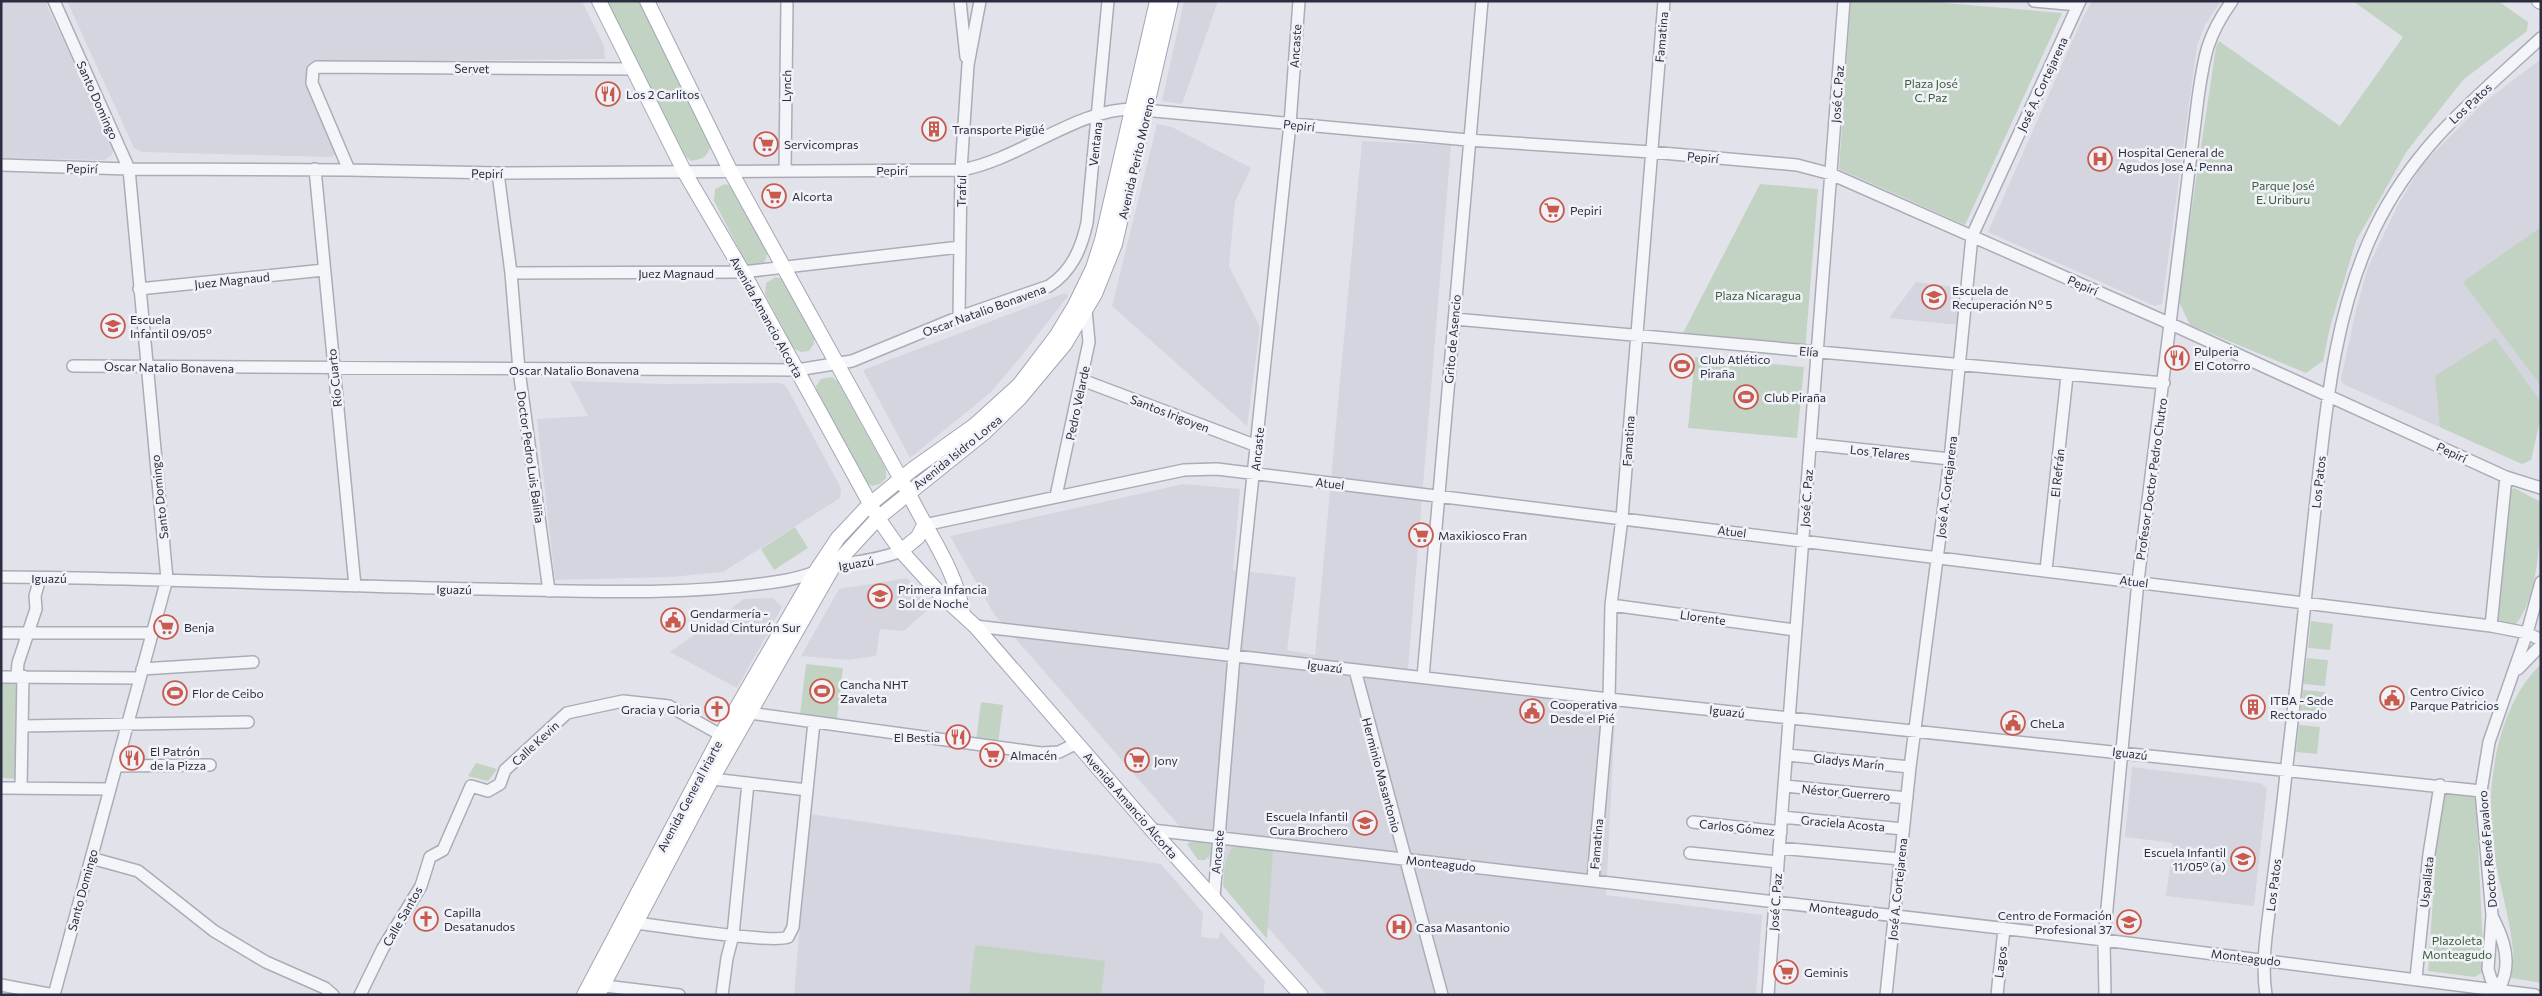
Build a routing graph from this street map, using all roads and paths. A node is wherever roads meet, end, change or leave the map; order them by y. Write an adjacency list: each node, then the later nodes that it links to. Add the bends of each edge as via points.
1 (54, 1): 26 (street, Santo Domingo)
2 (598, 1): 19 (main road, Avenida Amancio Alcorta)
3 (647, 1): 31 (main road)
4 (787, 1): 30 (street, Lynch)
5 (960, 1): 18 (street, Traful)
6 (980, 1): 18 (street, Traful)
7 (1108, 1): 21 (street, Ventana)
8 (1157, 1): 20 (main road, Avenida Perito Moreno)
9 (1171, 1): 20 (main road, Avenida Perito Moreno)
10 (1299, 1): 22 (street, Ancaste)
11 (1482, 1): 23 (street, Grito de Asencio)
12 (1664, 1): 24 (street, Famatina)
13 (1844, 1): 34 (street, José C. Paz)
14 (2034, 1): 16 (street)
15 (2232, 1): 46 (street, Profesor Doctor Pedro Chutro, via 2205,51)
16 (2079, 3): 35 (street, José A. Cortejarena)
17 (2541, 38): 59 (street, Los Patos, via 2445,125 2394,192 2354,280 2341,324)
18 (968, 65): 29 (street, Traful)
19 (632, 69): 28 (street, Servet, via 323,67 313,70 312,83); 33 (main road, Avenida Amancio Alcorta)
20 (1140, 109): 21 (street, Pepirí); 22 (street, Pepirí); 43 (main road, Avenida Perito Moreno)
21 (1098, 115): 29 (street, Pepirí, via 994,162); 41 (street, Ventana, via 1087,223 1077,254)
22 (1290, 124): 23 (street, Pepirí); 61 (street, Ancaste)
23 (1468, 140): 24 (street, Pepirí); 45 (street, Grito de Asencio)
24 (1651, 152): 34 (street, Pepirí, via 1797,165); 47 (street, Famatina)
25 (1, 165): 26 (street, Pepirí)
26 (129, 170): 27 (street, Pepirí); 42 (street, Santo Domingo)
27 (315, 170): 28 (street, Pepirí); 38 (street, Río Cuarto)
28 (349, 170): 32 (street, Pepirí)
29 (961, 170): 30 (street, Pepirí); 36 (street, Traful)
30 (785, 171): 31 (street, Pepirí)
31 (731, 172): 33 (street, Pepirí); 37 (main road)
32 (498, 173): 33 (street, Pepirí); 40 (street, Doctor Pedro Luis Baliña)
33 (685, 173): 39 (main road, Avenida Amancio Alcorta)
34 (1831, 174): 35 (street, Pepirí); 48 (street, José C. Paz)
35 (1972, 236): 46 (street, Pepirí); 50 (street, José A. Cortejarena)
36 (960, 247): 37 (street, Juez Magnaud); 44 (street, Traful)
37 (786, 268): 39 (street, Juez Magnaud); 49 (main road)
38 (324, 270): 42 (street, Juez Magnaud); 53 (street, Río Cuarto)
39 (743, 272): 40 (street, Juez Magnaud); 55 (main road, Avenida Amancio Alcorta)
40 (511, 273): 54 (street, Doctor Pedro Luis Baliña)
41 (1059, 280): 44 (street, Oscar Natalio Bonavena)
42 (139, 289): 52 (street, Santo Domingo)
43 (1080, 308): 57 (street, Pedro Velarde, via 1089,342); 65 (main road, Avenida Isidro Lorea, via 1019,385 975,425); 67 (main road, Avenida Isidro Lorea, via 1065,344 1019,400 985,432)
44 (960, 317): 49 (street, Oscar Natalio Bonavena)
45 (1455, 319): 47 (street, Elía); 68 (street, Grito de Asencio)
46 (2171, 324): 58 (street, Profesor Doctor Pedro Chutro); 59 (street, Pepirí)
47 (1636, 335): 48 (street, Elía); 72 (street, Famatina)
48 (1819, 352): 50 (street, Elía); 60 (street, José C. Paz)
49 (836, 365): 55 (street, Oscar Natalio Bonavena); 65 (main road)
50 (1960, 365): 56 (street, Elía); 62 (street, José A. Cortejarena)
51 (73, 366): 52 (street, Oscar Natalio Bonavena)
52 (146, 368): 53 (street, Oscar Natalio Bonavena); 82 (street, Santo Domingo)
53 (334, 368): 54 (street, Oscar Natalio Bonavena); 85 (street, Río Cuarto)
54 (519, 370): 55 (street, Oscar Natalio Bonavena); 86 (street, Doctor Pedro Luis Baliña)
55 (797, 370): 70 (main road, Avenida Amancio Alcorta)
56 (2067, 376): 58 (street, Elía); 78 (street, El Refrán)
57 (1082, 380): 61 (street, Santos Irigoyen); 69 (street, Pedro Velarde)
58 (2164, 383): 83 (street, Profesor Doctor Pedro Chutro)
59 (2328, 394): 64 (street, Pepirí); 87 (street, Los Patos)
60 (1810, 444): 62 (street, Los Telares); 74 (street, José C. Paz)
61 (1258, 446): 63 (street, Ancaste)
62 (1950, 459): 76 (street, José A. Cortejarena)
63 (1254, 474): 68 (street, Atuel); 69 (street, Atuel, via 1217,469 1184,470); 99 (street, Ancaste)
64 (2506, 477): 66 (street, Pepirí); 91 (street)
65 (900, 478): 67 (main road); 70 (main road, Avenida Isidro Lorea)
66 (2541, 488)
67 (908, 492): 71 (main road, Avenida Isidro Lorea); 73 (main road)
68 (1438, 495): 72 (street, Atuel); 106 (street, Grito de Asencio)
69 (1056, 496): 73 (street, Atuel)
70 (869, 505): 71 (main road, Avenida Amancio Alcorta); 79 (main road, Avenida General Iriarte, via 838,538)
71 (878, 518): 75 (main road, Avenida Amancio Alcorta); 77 (main road, Avenida General Iriarte)
72 (1622, 518): 74 (street, Atuel); 88 (street, Famatina)
73 (924, 525): 75 (main road, via 918,537); 89 (main road, via 944,556 960,594)
74 (1803, 540): 76 (street, Atuel); 92 (street, José C. Paz)
75 (901, 551): 77 (street, Iguazú, via 884,559); 89 (main road, Avenida Amancio Alcorta)
76 (1937, 557): 78 (street, Atuel); 115 (street, José A. Cortejarena)
77 (833, 567): 79 (street, Iguazú); 109 (main road, Avenida General Iriarte)
78 (2046, 570): 83 (street, Atuel)
79 (814, 574): 86 (street, Iguazú, via 687,590); 108 (main road, Avenida General Iriarte)
80 (1, 578): 81 (street, Iguazú)
81 (40, 578): 82 (street, Iguazú); 94 (street)
82 (166, 578): 85 (street, Iguazú); 95 (street, Santo Domingo)
83 (2138, 581): 87 (street, Atuel); 118 (street, Profesor Doctor Pedro Chutro)
84 (2541, 582): 96 (street, Doctor René Favaloro)
85 (355, 586): 86 (street, Iguazú)
86 (549, 591)
87 (2304, 604): 91 (street, Atuel); 123 (street, Los Patos)
88 (1611, 605): 92 (street, Llorente); 107 (street, Famatina)
89 (963, 614): 90 (main road, Avenida Amancio Alcorta)
90 (975, 626): 99 (street, Iguazú); 117 (main road, Avenida Amancio Alcorta)
91 (2491, 626): 96 (street, Atuel)
92 (1796, 630): 110 (street, José C. Paz)
93 (1, 633): 94 (street)
94 (30, 633): 95 (street); 104 (street, via 18,663)
95 (152, 633): 102 (street, Santo Domingo)
96 (2527, 633): 97 (street, Atuel); 103 (street, Doctor René Favaloro)
97 (2541, 640)
98 (2541, 645): 103 (street)
99 (1234, 656): 101 (street, Iguazú); 140 (street, Ancaste)
100 (253, 662): 102 (street)
101 (1355, 670): 106 (street, Iguazú); 144 (street, Herminio Masantonio)
102 (141, 674): 104 (street); 113 (street, Santo Domingo)
103 (2514, 674): 133 (street, Doctor René Favaloro, via 2489,742)
104 (20, 676): 105 (street); 114 (street)
105 (1, 677)
106 (1423, 677): 107 (street, Iguazú)
107 (1609, 699): 110 (street, Iguazú); 147 (street, Famatina)
108 (735, 711): 109 (street); 116 (main road, Avenida General Iriarte)
109 (749, 713): 112 (street); 124 (main road, Avenida General Iriarte)
110 (1790, 718): 115 (street, Iguazú); 119 (street, José C. Paz)
111 (248, 722): 113 (street)
112 (814, 722): 117 (street, via 1042,753 1059,752); 132 (street)
113 (127, 725): 114 (street); 121 (street, Santo Domingo)
114 (22, 726): 130 (street)
115 (1916, 731): 118 (street, Iguazú); 122 (street, José A. Cortejarena)
116 (721, 735): 124 (main road, Avenida General Iriarte); 127 (street, Calle Kevin, via 669,706 623,701 567,713 506,770 500,784 488,791)
117 (1077, 743): 138 (main road, Avenida Amancio Alcorta)
118 (2122, 752): 123 (street, Iguazú); 155 (street, Profesor Doctor Pedro Chutro)
119 (1788, 756): 122 (street, Gladys Marín); 128 (street, José C. Paz)
120 (210, 765): 121 (street)
121 (116, 766): 131 (street, Santo Domingo)
122 (1910, 767): 134 (street, José A. Cortejarena)
123 (2287, 772): 126 (street, Iguazú); 156 (street, Los Patos)
124 (705, 778): 125 (street); 152 (main road, Avenida General Iriarte)
125 (748, 783): 132 (street); 154 (street)
126 (2440, 785): 133 (street, Iguazú); 157 (street, Uspallata)
127 (471, 786): 163 (street, Calle Santos, via 443,850 430,857 421,886 394,929)
128 (1785, 786): 134 (street, Néstor Guerrero); 135 (street, José C. Paz)
129 (1, 788): 130 (street)
130 (21, 788): 131 (street)
131 (110, 789): 143 (street, Santo Domingo)
132 (807, 790): 154 (street, via 792,932 783,939)
133 (2481, 791): 151 (street, Doctor René Favaloro)
134 (1907, 798): 137 (street, José A. Cortejarena)
135 (1782, 817): 137 (street, Graciela Acosta); 139 (street, José C. Paz)
136 (1693, 822): 139 (street, Carlos Gómez)
137 (1903, 829): 145 (street, José A. Cortejarena)
138 (1152, 830): 140 (street, Monteagudo); 148 (main road, Avenida Amancio Alcorta)
139 (1781, 832): 141 (street, José C. Paz)
140 (1219, 837): 144 (street, Monteagudo); 148 (street, Ancaste)
141 (1779, 848): 145 (street); 146 (street, José C. Paz)
142 (1690, 853): 146 (street)
143 (91, 858): 161 (street, Santo Domingo); 162 (street, via 138,871 214,931 266,962 326,988)
144 (1404, 859): 147 (street, Monteagudo); 167 (street, Herminio Masantonio)
145 (1900, 859): 150 (street, José A. Cortejarena)
146 (1778, 862): 149 (street, José C. Paz)
147 (1593, 880): 149 (street, Monteagudo)
148 (1214, 898): 166 (main road, Avenida Amancio Alcorta)
149 (1775, 902): 150 (street, Monteagudo); 168 (street, José C. Paz)
150 (1894, 915): 153 (street, Monteagudo); 169 (street, José A. Cortejarena)
151 (2492, 915): 160 (street, Doctor René Favaloro, via 2488,969); 160 (street, Doctor René Favaloro, via 2506,955 2505,973)
152 (629, 922): 154 (street); 159 (main road, Avenida General Iriarte)
153 (2004, 929): 155 (street, Monteagudo); 170 (street, Lagos)
154 (733, 935): 165 (street)
155 (2104, 940): 156 (street, Monteagudo); 171 (street, Profesor Doctor Pedro Chutro)
156 (2263, 960): 157 (street, Monteagudo); 172 (street, Los Patos)
157 (2416, 978): 160 (street, Monteagudo)
158 (1, 985): 161 (street)
159 (593, 990): 164 (street)
160 (2498, 992): 173 (street, Monteagudo)
161 (54, 995)
162 (333, 995)
163 (360, 995)
164 (679, 995)
165 (722, 995)
166 (1301, 995)
167 (1442, 995)
168 (1768, 995)
169 (1886, 995)
170 (1997, 995)
171 (2105, 995)
172 (2266, 995)
173 (2535, 995)

